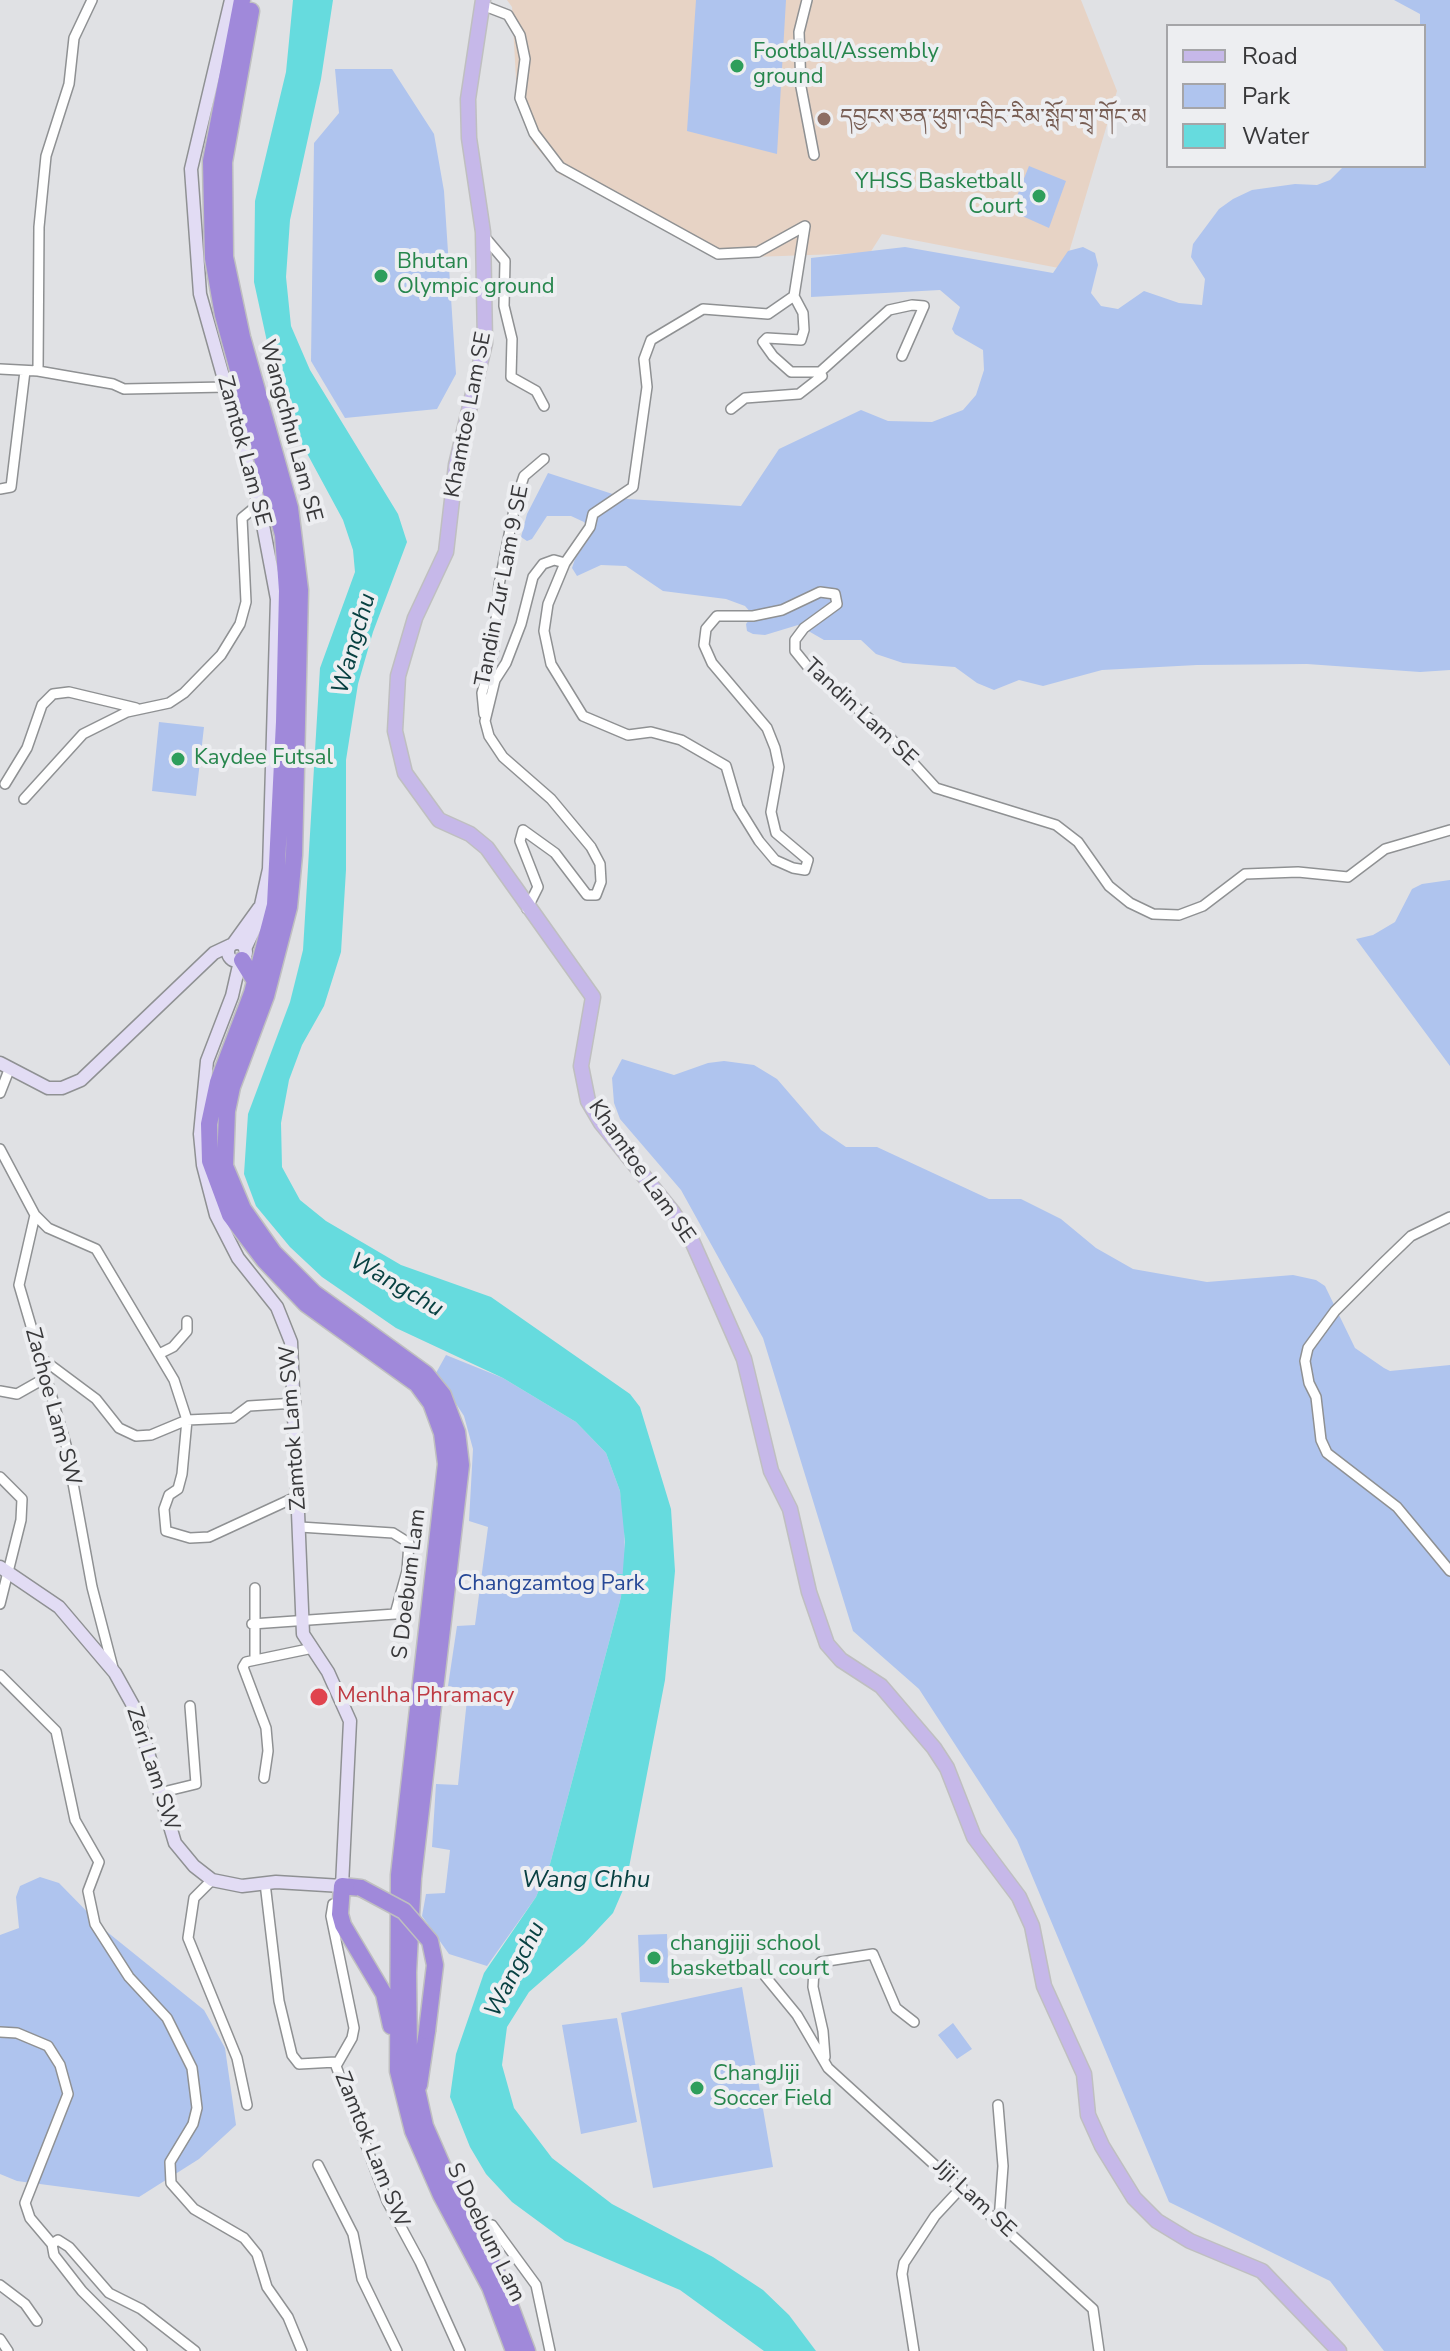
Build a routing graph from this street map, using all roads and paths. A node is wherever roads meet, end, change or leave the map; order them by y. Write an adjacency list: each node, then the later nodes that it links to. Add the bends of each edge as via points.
1 (92, 0): 15 (street, via 74,38 69,84 46,156 39,227)
2 (231, 0): 17 (street, Zamtok Lam SE, via 191,169 200,294)
3 (242, 0): 30 (highway, Wangchhu Lam SE, via 211,161 211,201 221,305 283,535 287,571 279,882)
4 (253, 0): 32 (highway, Wangchhu Lam SE, via 226,147 223,223 232,294 290,508 299,572 294,855 289,907)
5 (499, 0): 8 (street)
6 (807, 0): 9 (street, via 799,32 801,87)
7 (482, 2): 8 (street); 10 (main road, Khamtoe Lam SE, via 468,99)
8 (508, 15): 11 (street, via 520,35 525,70 520,98 534,133 552,158 571,174 718,254 758,252 805,226)
9 (814, 155)
10 (483, 235): 18 (street, via 505,261 511,377 536,391); 29 (main road, Khamtoe Lam SE, via 485,343 456,465 446,552 402,652 395,731 414,789 439,820 481,841)
11 (794, 296): 16 (street, via 803,313 801,340 763,342 791,372); 23 (street, via 768,314 703,309 651,340 644,359 647,387 633,487 593,514)
12 (902, 356): 16 (street, via 924,306 889,310)
13 (0, 369): 14 (street)
14 (25, 371): 15 (street); 21 (street, via 11,487)
15 (38, 371): 17 (street, via 124,389)
16 (820, 372): 19 (street, via 822,376 799,394 745,398)
17 (226, 387): 22 (street, Zamtok Lam SE)
18 (544, 406)
19 (731, 409)
20 (544, 459): 25 (street, Tandin Zur Lam 9 SE, via 524,476 516,500 499,585 493,654 482,693)
21 (0, 489)
22 (259, 504): 24 (street, via 242,518 247,593 231,641 184,693 169,703); 31 (street, Zamtok Lam SE, via 277,599 269,869 257,923)
23 (565, 563): 25 (street, via 543,564 533,577); 28 (street, Tandin Lam SE, via 544,631 551,664 583,716 628,735 651,732 681,740 726,766 738,807 759,841 775,860 793,868 805,870 808,860 776,833 771,812 779,767 775,748 758,716 712,663 704,645 706,629 717,616 782,610 820,592 835,594 837,604 795,640 795,651 808,667 884,731 936,788 1056,825 1078,842 1109,886 1153,914 1179,915 1203,906 1245,874 1348,877 1385,849)
24 (139, 709): 26 (street, via 69,692 53,694 42,705 27,748); 27 (street, via 83,734)
25 (485, 721): 29 (street, via 503,757 551,799 600,864 596,895 587,895 555,853 523,830 520,841 538,887)
26 (5, 784)
27 (24, 799)
28 (1450, 830)
29 (527, 909): 94 (main road, Khamtoe Lam SE, via 593,997 581,1066 588,1101 692,1241 744,1359 771,1471 790,1509 827,1644 841,1660 881,1686 934,1748 974,1837 1019,1897 1035,1936 1044,1986 1084,2074 1088,2115 1102,2146 1134,2198 1157,2221 1262,2271)
30 (265, 950): 31 (highway); 33 (highway, S Doebum Lam)
31 (237, 954): 33 (highway); 35 (street, via 207,961 81,1080 48,1088); 45 (street, Zamtok Lam SW, via 233,986 207,1061 201,1110 203,1165 216,1215 238,1258 277,1307 291,1342)
32 (273, 971): 34 (highway, S Doebum Lam)
33 (255, 981): 34 (highway, S Doebum Lam)
34 (241, 1038): 71 (highway, S Doebum Lam, via 218,1082 209,1124 210,1161 221,1198 247,1239 296,1294 425,1393 445,1448 399,1875); 74 (highway, S Doebum Lam, via 225,1166 243,1209 294,1276 435,1384 457,1432 461,1465 413,1878 408,1972 409,2054)
35 (4, 1067): 36 (street)
36 (0, 1093)
37 (0, 1149): 38 (street)
38 (35, 1215): 41 (street, via 48,1228 96,1249); 42 (street, Zachoe Lam SW, via 19,1285)
39 (1450, 1217): 51 (street, via 1411,1236 1383,1263 1335,1311 1308,1348 1305,1361 1327,1453 1397,1507)
40 (187, 1321): 41 (street, via 187,1331)
41 (159, 1354): 46 (street)
42 (39, 1356): 43 (street, Zachoe Lam SW); 46 (street, via 96,1399 127,1433 151,1435)
43 (47, 1377): 44 (street, via 17,1394); 58 (street, Zachoe Lam SW, via 72,1470 101,1630)
44 (0, 1391)
45 (296, 1403): 46 (street, via 249,1406 233,1418); 48 (street, Zamtok Lam SW)
46 (187, 1420): 48 (street, via 182,1474 164,1509 166,1531 209,1537)
47 (0, 1477): 50 (street, via 22,1499 21,1520)
48 (300, 1495): 49 (street, Zamtok Lam SW)
49 (300, 1527): 54 (street, Zamtok Lam SW); 54 (street, via 393,1533 409,1543 395,1614)
50 (4, 1569): 53 (street); 58 (street, Zeri Lam SW, via 59,1607)
51 (1450, 1571)
52 (255, 1588): 55 (street)
53 (0, 1604)
54 (302, 1621): 55 (street); 56 (street, Zamtok Lam SW)
55 (252, 1624): 57 (street)
56 (313, 1648): 57 (street); 65 (street, Zamtok Lam SW, via 350,1721)
57 (255, 1660): 61 (street, via 243,1667 266,1728)
58 (115, 1673): 62 (street, Zeri Lam SW, via 135,1709)
59 (0, 1675): 86 (street, via 56,1731 75,1820 99,1862 88,1891 95,1924 129,1977 167,2018 192,2068 197,2108 170,2162 171,2183 194,2209 244,2238 257,2254 267,2287 288,2317)
60 (190, 1706): 62 (street, via 196,1784)
61 (264, 1778)
62 (159, 1793): 63 (street, Zeri Lam SW, via 175,1843)
63 (212, 1880): 64 (street, via 242,1886); 72 (street, via 194,1898 188,1938 237,2058)
64 (265, 1883): 65 (street); 70 (street, via 279,2001 292,2055 299,2064)
65 (341, 1894): 70 (street, Zamtok Lam SW, via 331,1916 354,2028); 71 (highway, via 343,1925 384,1994); 74 (highway, bridge, via 361,1888 404,1911 430,1941 435,1965 419,2085)
66 (765, 1976): 69 (street, Jiji Lam SE)
67 (914, 2022): 69 (street, via 896,2008 873,1954 821,1962 814,1969 813,1987)
68 (0, 2032): 79 (street, via 48,2046 68,2094 25,2203 30,2218)
69 (825, 2060): 76 (street, Jiji Lam SE)
70 (336, 2062): 88 (street, Zamtok Lam SW, via 387,2201)
71 (398, 2071): 89 (highway, S Doebum Lam, via 413,2131 490,2287)
72 (247, 2105)
73 (998, 2105): 78 (street, via 1003,2166)
74 (425, 2126): 77 (highway, S Doebum Lam)
75 (318, 2165): 87 (street, via 353,2234 362,2279)
76 (962, 2187): 78 (street, Jiji Lam SE); 92 (street, via 904,2263)
77 (469, 2219): 90 (highway, S Doebum Lam, via 514,2310); 91 (street, via 492,2225 536,2285)
78 (999, 2221): 93 (street, Jiji Lam SE, via 1093,2309)
79 (52, 2244): 84 (street, via 54,2255 82,2291); 85 (street, via 58,2240 69,2247 109,2293 141,2309)
80 (0, 2285): 81 (street)
81 (37, 2321)
82 (0, 2339): 83 (street)
83 (8, 2351)
84 (142, 2351)
85 (195, 2351)
86 (302, 2351)
87 (397, 2351)
88 (460, 2351)
89 (514, 2351)
90 (527, 2351)
91 (550, 2351)
92 (914, 2351)
93 (1099, 2351)
94 (1339, 2351)

